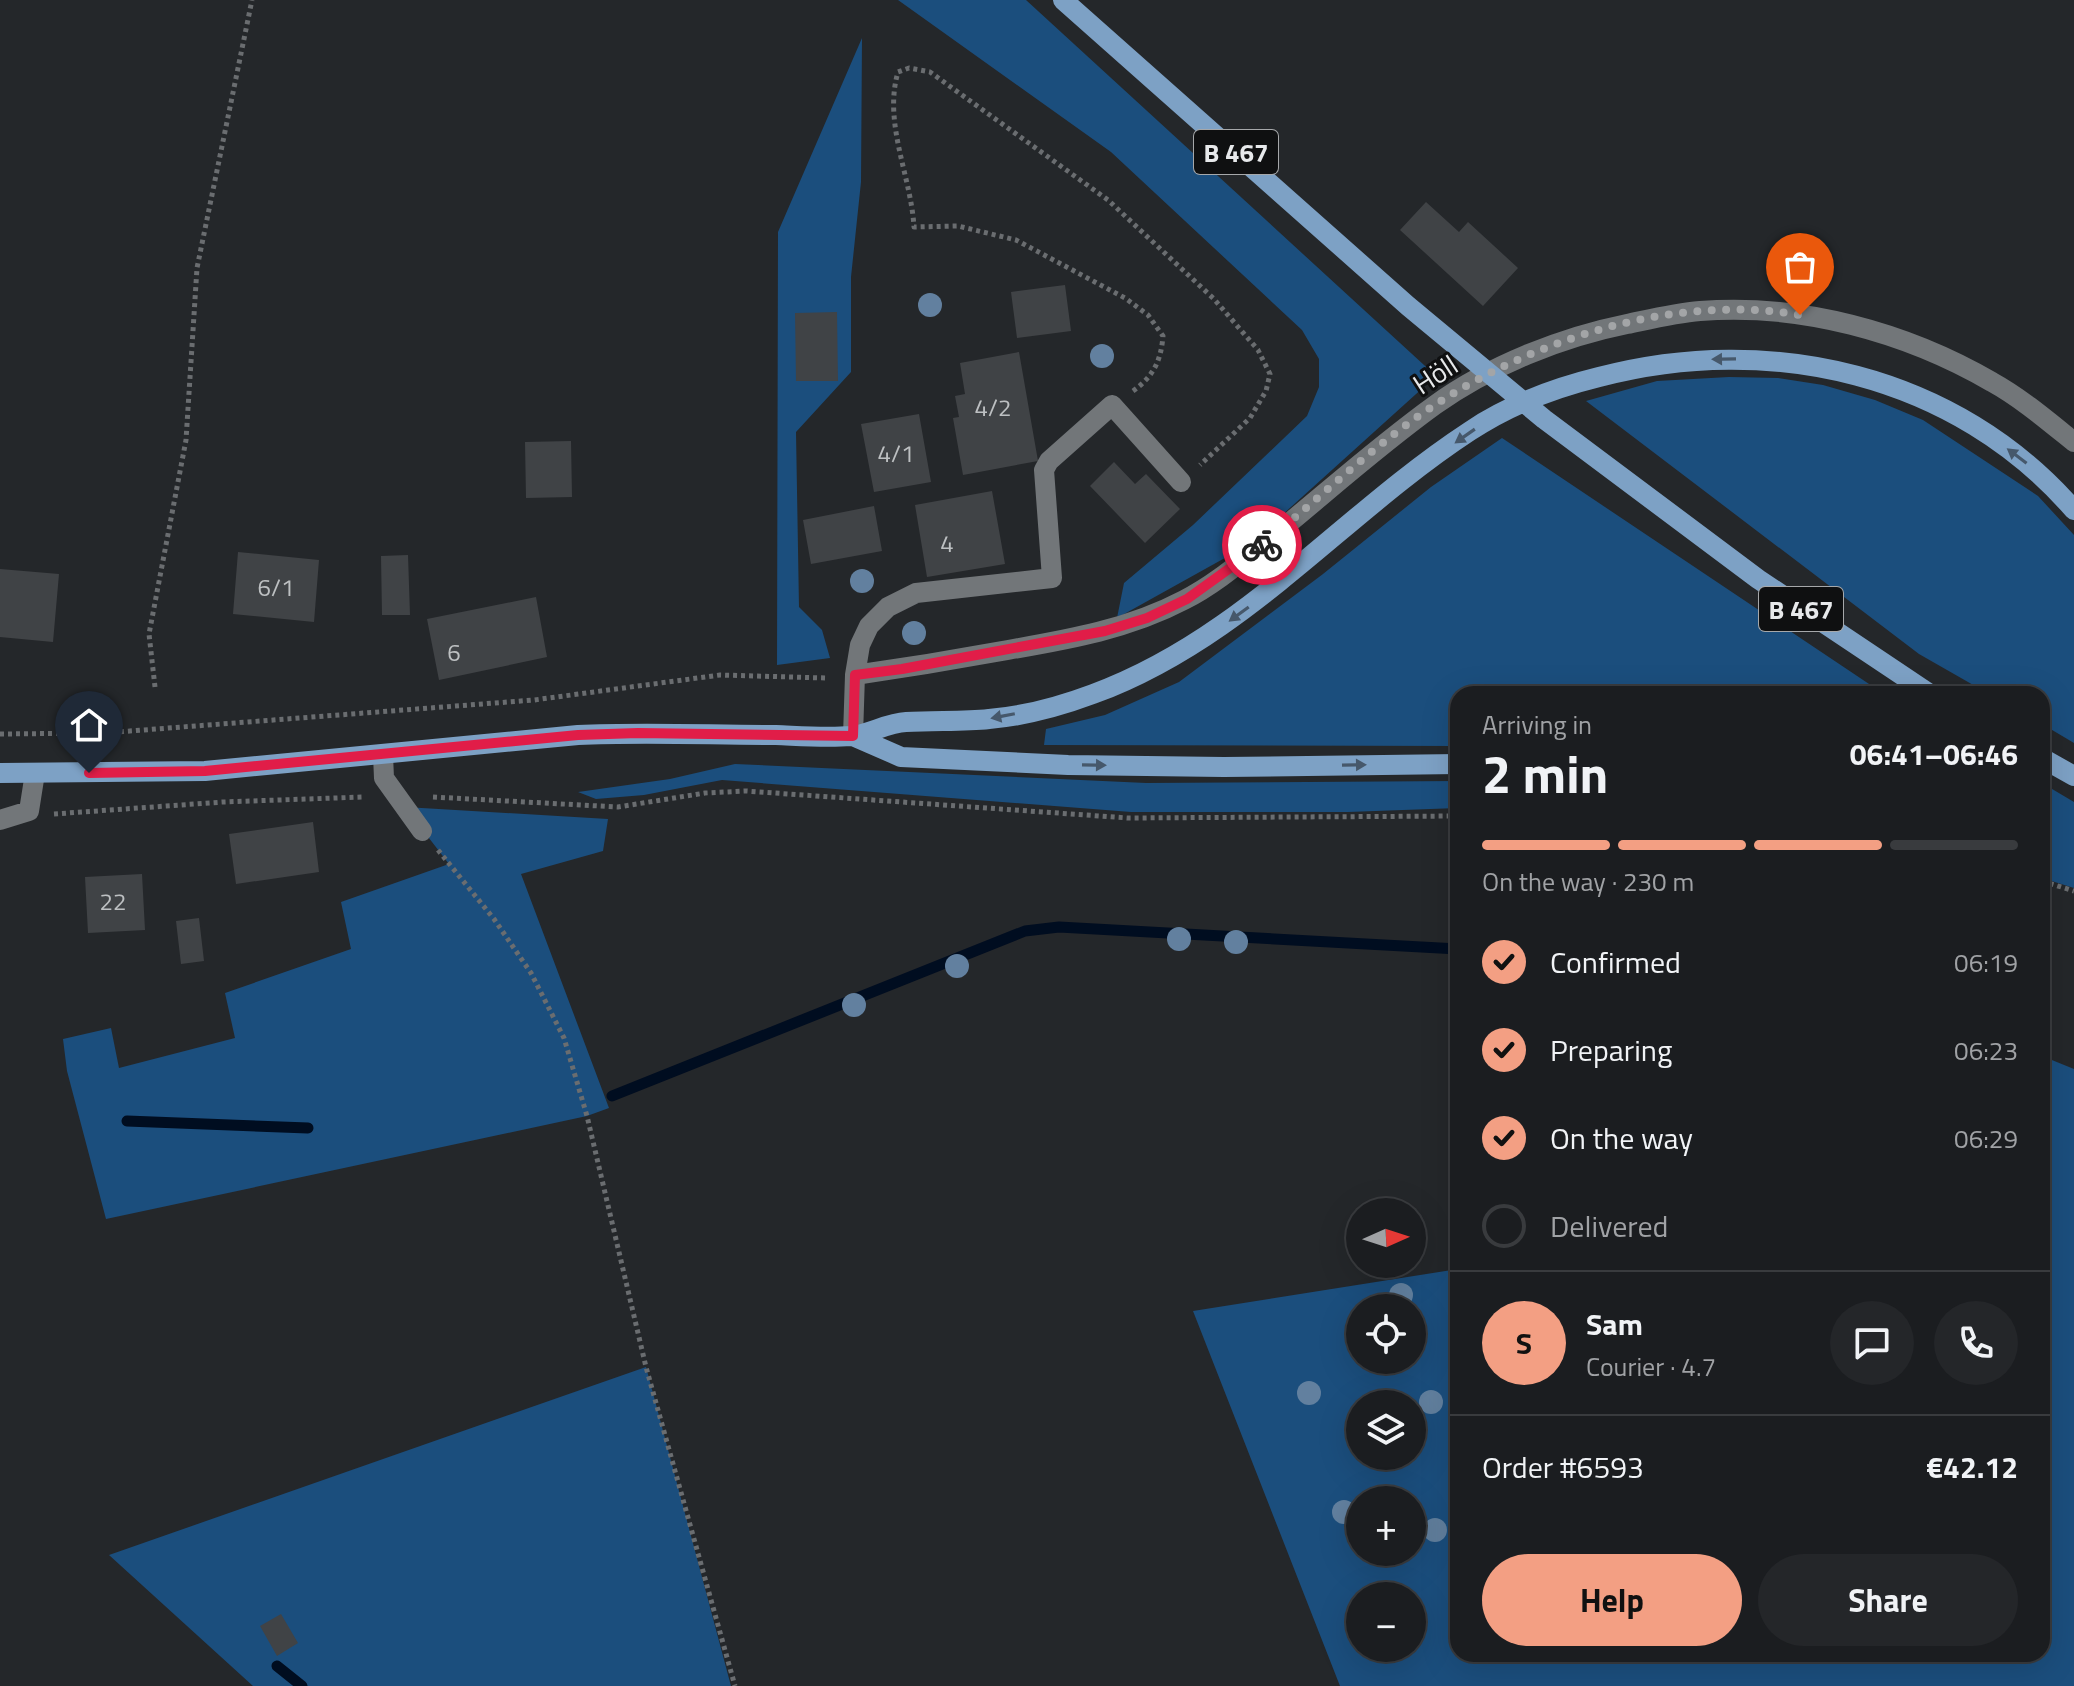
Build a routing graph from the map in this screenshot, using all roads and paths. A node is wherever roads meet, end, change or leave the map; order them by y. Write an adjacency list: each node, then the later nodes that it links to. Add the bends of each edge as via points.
1 (252, 0): 9 (path, via 197,268 186,440 149,634)
2 (1063, 0): 8 (main road, B 467, via 1408,306 1544,419 1758,579)
3 (1112, 405): 5 (street); 5 (path, via 1150,375 1161,359 1163,336 1148,315 1125,298 1016,240 958,226 914,227 895,111 898,72 930,72 1108,200 1214,299 1258,350 1270,374 1266,391 1250,418); 7 (street, via 1044,470 1052,578 916,593 888,607 869,626)
4 (2074, 442): 7 (street, Höll, via 1995,383 1911,343 1874,332 1739,309 1653,319 1563,339 1450,395 1227,573 1147,618 1072,639)
5 (1181, 482)
6 (2074, 510): 11 (main road, one-way to 11, via 2037,471 1972,425 1920,396 1857,375 1785,360 1635,367 1533,398 1471,430 1243,611 1186,651 1138,676 1059,705 990,719 899,722)
7 (855, 675): 10 (path, via 720,675 534,700 104,733); 11 (street)
8 (1917, 686)
9 (155, 687)
10 (0, 734)
11 (853, 736): 12 (main road, via 578,735); 14 (main road, one-way to 14, via 901,757 1224,767)
12 (383, 755): 16 (main road, via 205,771); 18 (street, via 384,778)
13 (2050, 762): 17 (main road)
14 (1450, 764)
15 (0, 773): 16 (main road)
16 (35, 773): 19 (street)
17 (2074, 776)
18 (397, 795): 19 (path, via 61,815); 20 (path, via 618,807 746,791 1128,818); 22 (street)
19 (29, 811): 21 (street)
20 (1450, 816)
21 (0, 820)
22 (422, 831): 25 (path, via 502,929 564,1038 646,1367)
23 (2050, 884): 24 (path)
24 (2074, 891)
25 (735, 1686)

